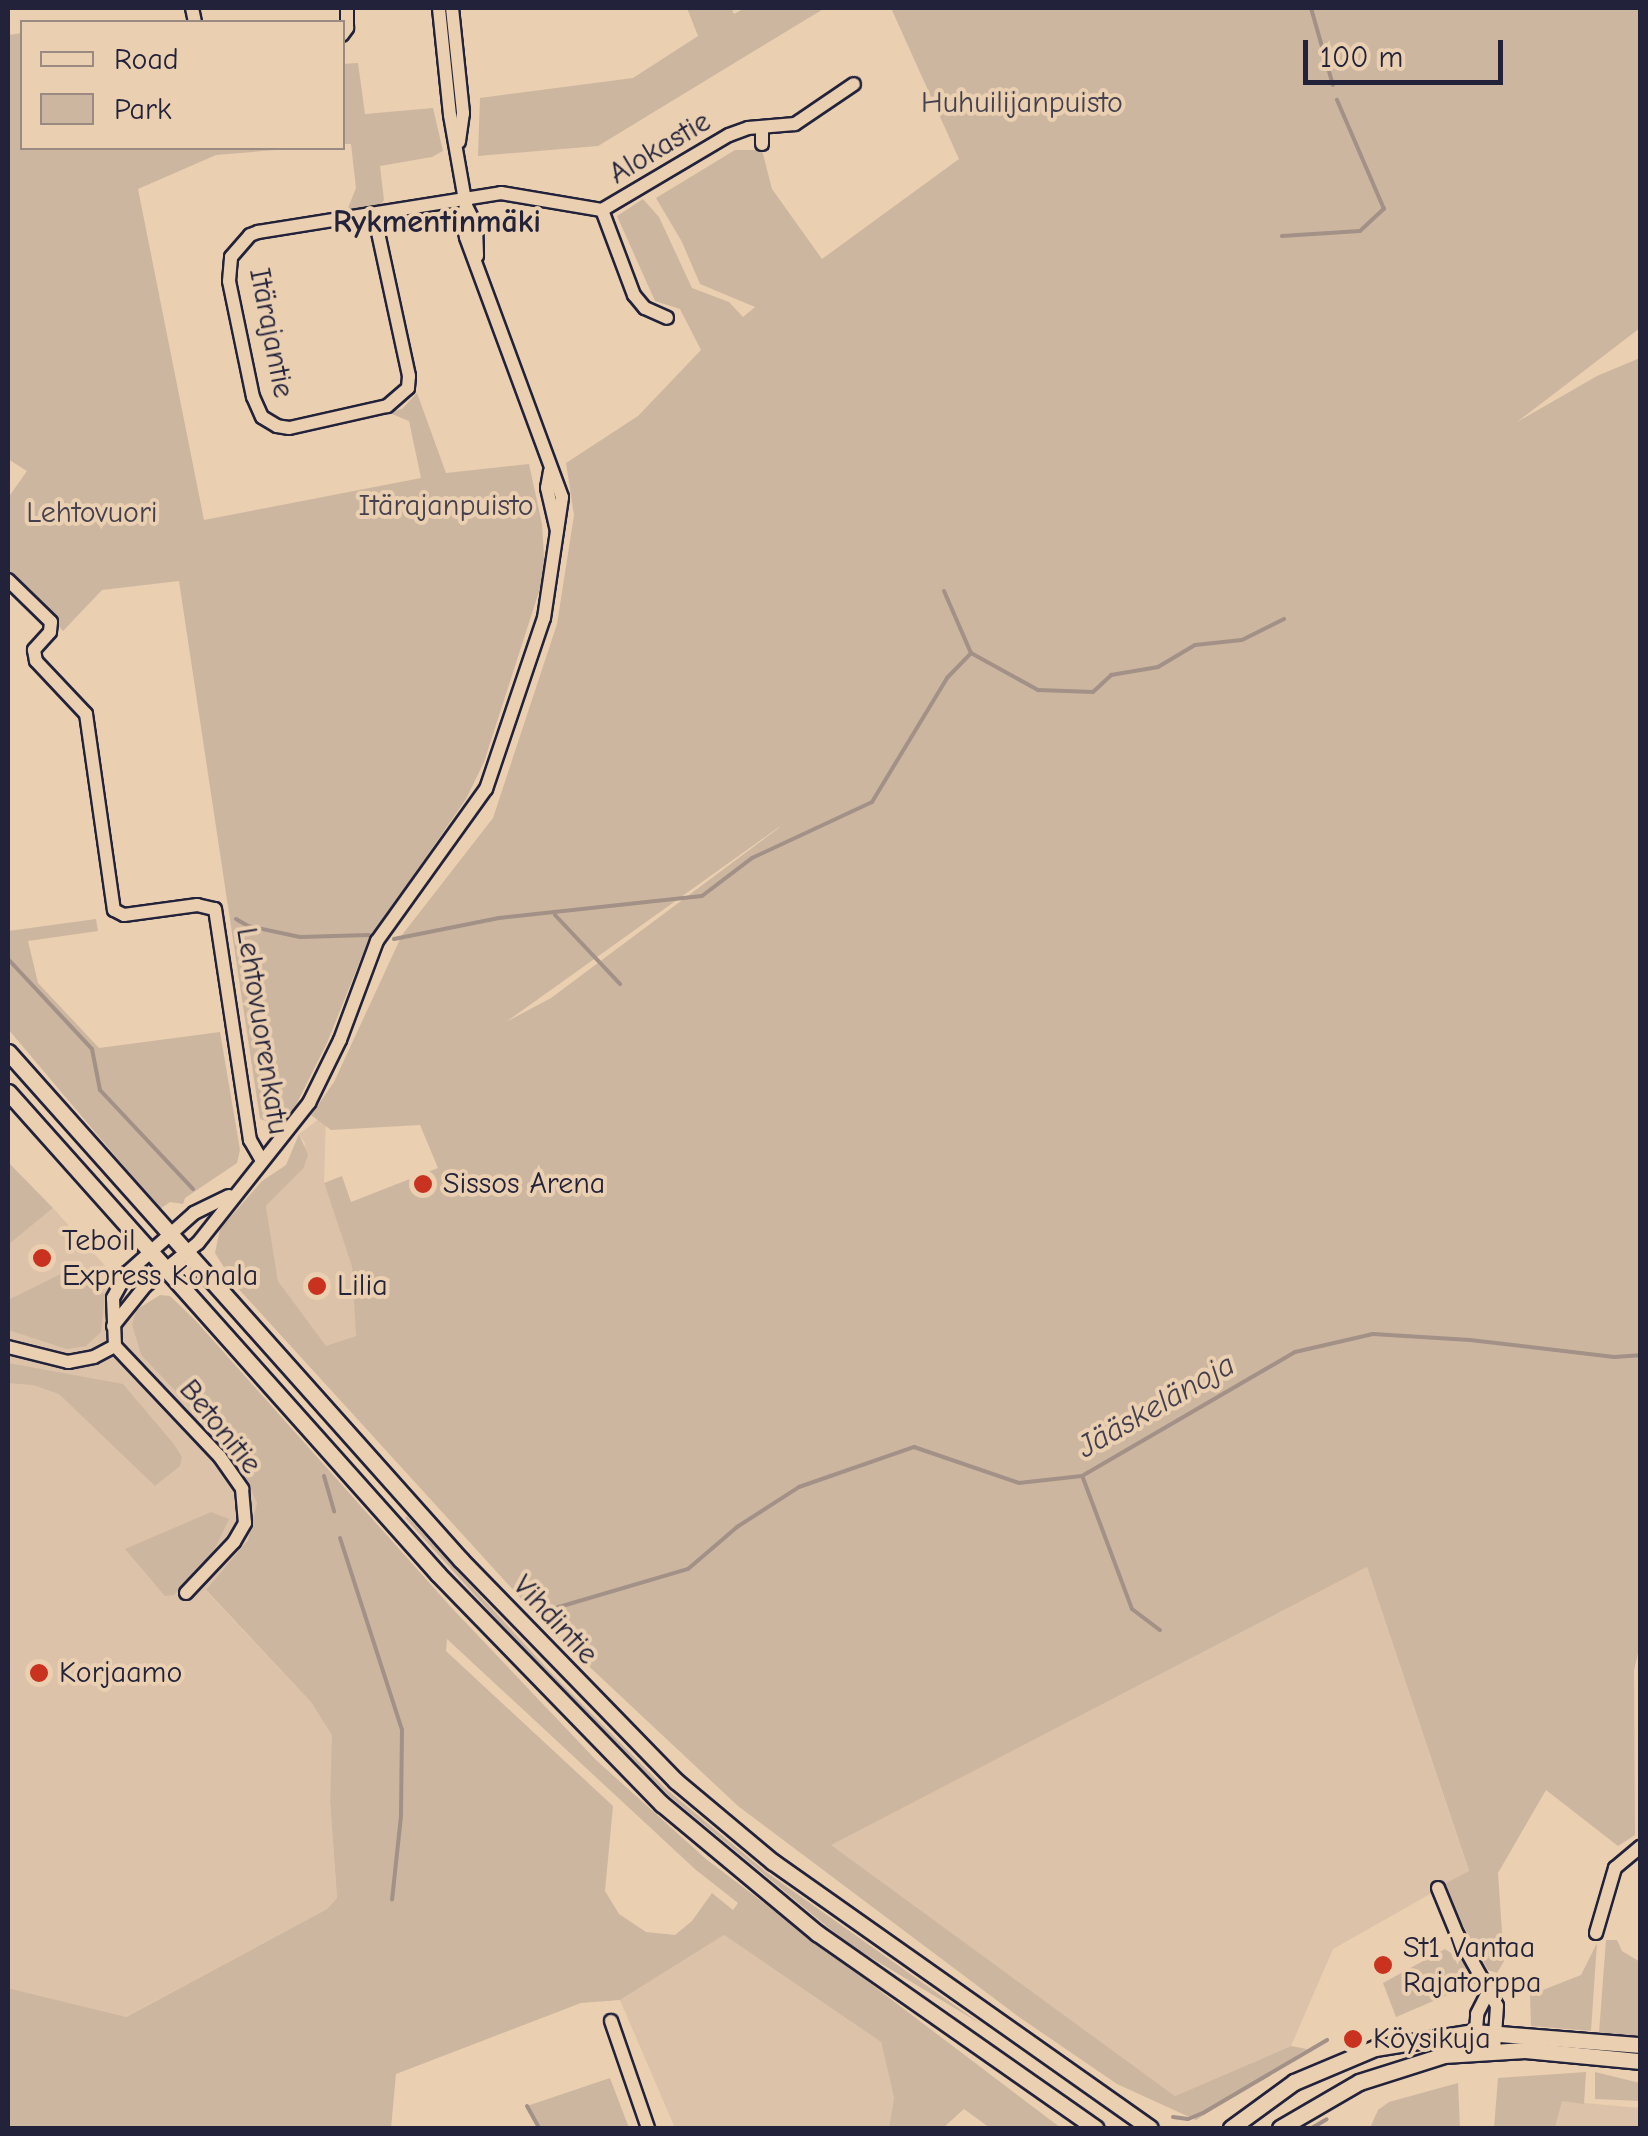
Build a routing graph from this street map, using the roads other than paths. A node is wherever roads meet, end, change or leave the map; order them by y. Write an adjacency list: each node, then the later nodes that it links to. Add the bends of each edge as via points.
1 (439, 8): 5 (street)
2 (452, 8): 5 (street, via 462,113)
3 (854, 84): 4 (street, Alokastie, via 795,124)
4 (762, 128): 6 (street, Alokastie); 8 (street, Alokastie, via 729,135)
5 (458, 144): 7 (street)
6 (762, 144)
7 (466, 202): 8 (street, Alokastie, via 500,193); 9 (street, Itärajantie); 14 (street, via 497,330 562,497 559,538 531,664 486,790 377,941 309,1103)
8 (602, 210): 10 (street, via 634,295)
9 (374, 214): 9 (street, Itärajantie, via 408,388 387,406 277,426 262,417 253,397 229,281 235,249 258,232)
10 (667, 318)
11 (8, 580): 14 (street, Lehtovuorenkatu, via 50,622 34,650 36,661 86,714 113,908 124,915 215,909 250,1140)
12 (8, 1052): 16 (main road, Vihdintie)
13 (8, 1092): 17 (main road, Vihdintie)
14 (262, 1161): 15 (street)
15 (233, 1194): 16 (street); 18 (street)
16 (170, 1232): 17 (street); 18 (main road, Vihdintie)
17 (148, 1249): 19 (main road, Vihdintie); 20 (street, via 113,1298)
18 (188, 1254): 19 (street); 39 (main road, Vihdintie, via 473,1573 676,1781 772,1862)
19 (167, 1270): 20 (street); 35 (main road, Vihdintie, via 438,1574 662,1804 817,1933)
20 (113, 1326): 21 (street)
21 (114, 1346): 22 (street, via 68,1362); 23 (street, Betonitie, via 242,1489 245,1522)
22 (8, 1348)
23 (186, 1593)
24 (1640, 1846): 26 (street, via 1615,1868)
25 (1438, 1888): 27 (street)
26 (1596, 1933)
27 (1488, 1992): 29 (street); 30 (street, via 1497,2006)
28 (610, 2020): 36 (street)
29 (1474, 2032): 30 (main road); 33 (street); 40 (main road, via 1350,2056 1294,2082)
30 (1496, 2032): 31 (main road); 32 (street)
31 (1640, 2045)
32 (1494, 2050): 33 (main road); 34 (main road)
33 (1474, 2052): 41 (main road, via 1372,2076)
34 (1640, 2061)
35 (1070, 2112): 37 (main road); 38 (main road, Vihdintie)
36 (648, 2128)
37 (1086, 2128)
38 (1095, 2128)
39 (1150, 2128)
40 (1231, 2128)
41 (1280, 2128)

